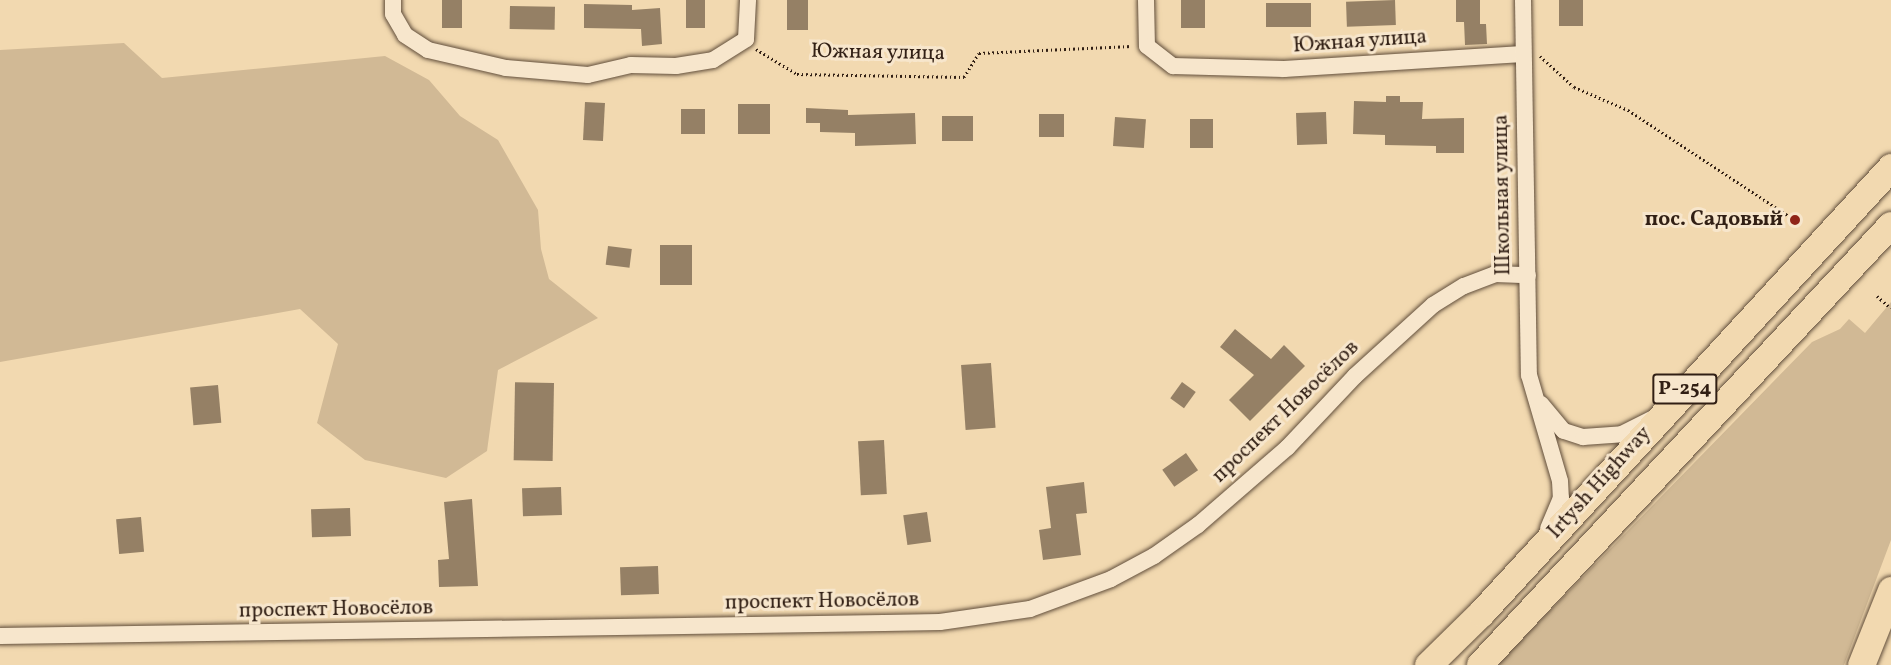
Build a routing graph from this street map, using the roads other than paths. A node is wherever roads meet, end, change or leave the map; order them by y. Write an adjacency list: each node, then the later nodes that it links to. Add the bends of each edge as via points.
1 (748, 0): 4 (street, via 746,39 713,60 676,66 631,65 588,75 537,73 428,50 405,35)
2 (1146, 0): 5 (street, Южная улица, via 1147,46 1173,66 1284,69)
3 (1523, 0): 5 (street, Школьная улица)
4 (393, 7)
5 (1523, 54): 8 (street, Школьная улица)
6 (1891, 167): 10 (highway, Irtysh Highway / Р-254)
7 (1891, 225): 17 (main road)
8 (1527, 274): 9 (street, Школьная улица); 14 (street, проспект Новосёлов, via 1495,274 1464,286 1433,305 1355,376 1287,448 1198,525 1154,556 1111,579 1030,609 940,622)
9 (1531, 389): 10 (street, via 1552,421 1583,438 1622,434); 11 (street, via 1554,458 1560,498 1556,513)
10 (1663, 413): 11 (highway, Irtysh Highway / Р-254)
11 (1530, 559): 13 (highway, Irtysh Highway / Р-254)
12 (1891, 590): 18 (highway)
13 (1481, 613): 15 (highway, Irtysh Highway / Р-254); 16 (main road)
14 (0, 636)
15 (1428, 665)
16 (1434, 665)
17 (1480, 665)
18 (1861, 665)

